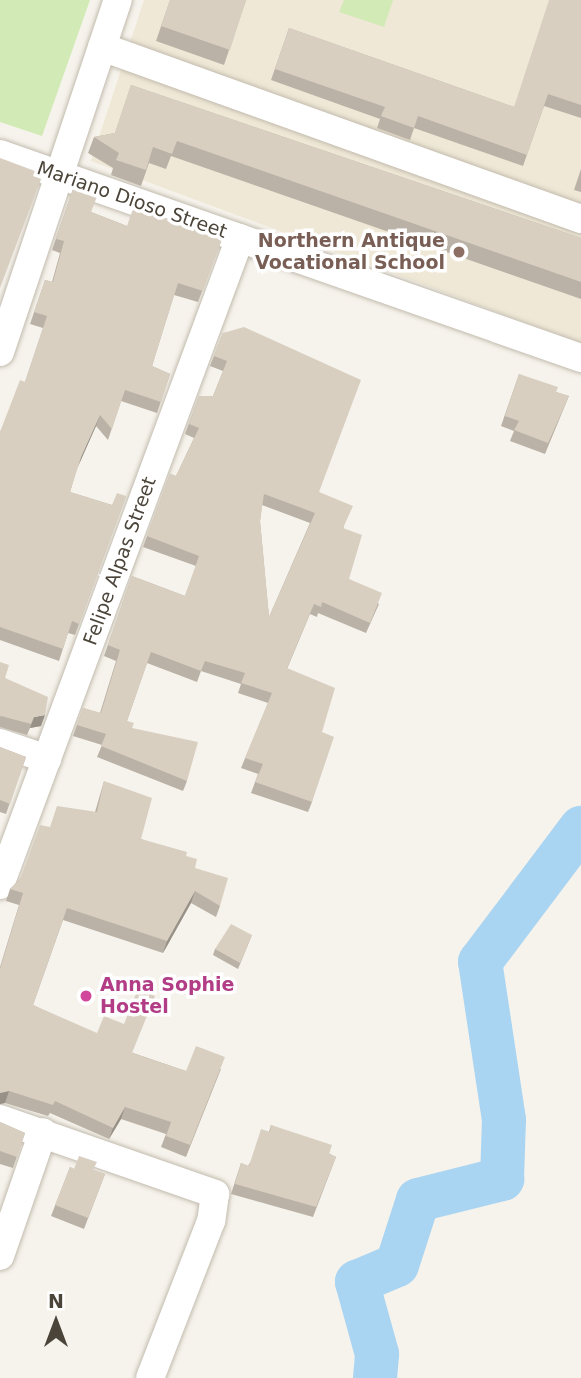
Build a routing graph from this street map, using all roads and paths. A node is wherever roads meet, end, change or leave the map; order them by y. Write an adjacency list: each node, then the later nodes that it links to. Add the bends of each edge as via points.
1 (118, 0): 2 (street)
2 (103, 47): 4 (street); 5 (street)
3 (0, 154): 4 (street, Mariano Dioso Street)
4 (61, 175): 6 (street, Mariano Dioso Street); 7 (street)
5 (581, 219)
6 (240, 238): 8 (street, Mariano Dioso Street); 10 (street, Felipe Alpas Street)
7 (0, 352)
8 (581, 358)
9 (0, 743): 10 (street)
10 (47, 759): 11 (street, Felipe Alpas Street)
11 (0, 885)
12 (0, 1119): 13 (street)
13 (43, 1132): 14 (street); 15 (street, via 215,1194 211,1221)
14 (0, 1256)
15 (150, 1378)

